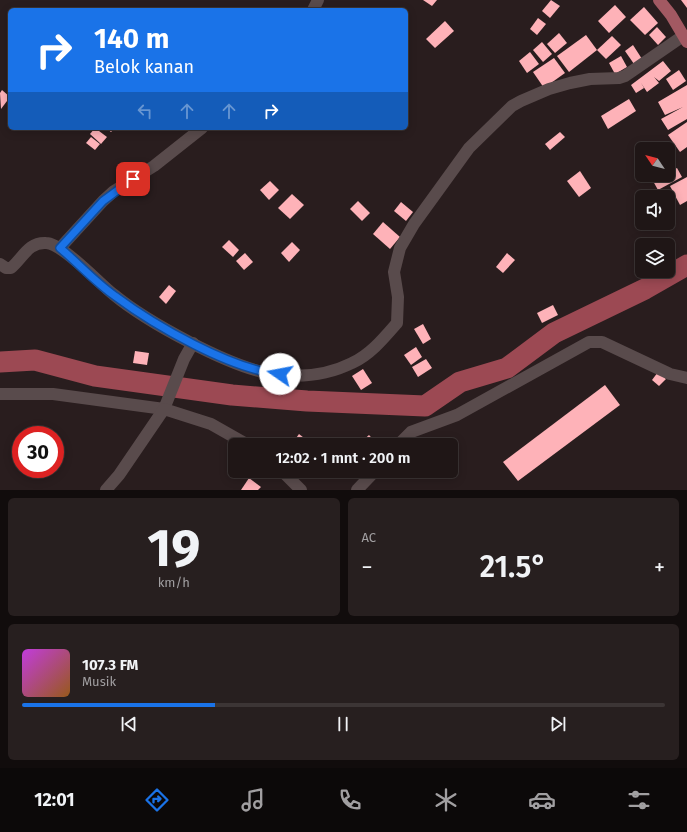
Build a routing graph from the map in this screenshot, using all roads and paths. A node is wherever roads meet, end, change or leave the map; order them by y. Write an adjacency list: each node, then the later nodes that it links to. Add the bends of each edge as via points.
1 (659, 0): 2 (main road)
2 (686, 39): 6 (street, via 619,78 570,83 520,101 486,130 459,162 414,224 400,248 394,272 398,297 397,323 363,357 352,364 325,372 294,376 271,374 237,363)
3 (199, 130): 4 (street, via 154,166 103,201)
4 (60, 248): 5 (street, via 48,243 36,244 11,268); 6 (street, via 114,295 141,314)
5 (0, 264)
6 (193, 343): 9 (street)
7 (687, 378): 11 (street, via 663,371 602,342 589,342 457,415 411,432)
8 (0, 394): 9 (street, via 53,394)
9 (164, 409): 10 (street, via 211,424); 14 (street)
10 (236, 438)
11 (405, 438)
12 (289, 478): 15 (street)
13 (369, 478): 16 (street)
14 (106, 490)
15 (301, 490)
16 (358, 490)

